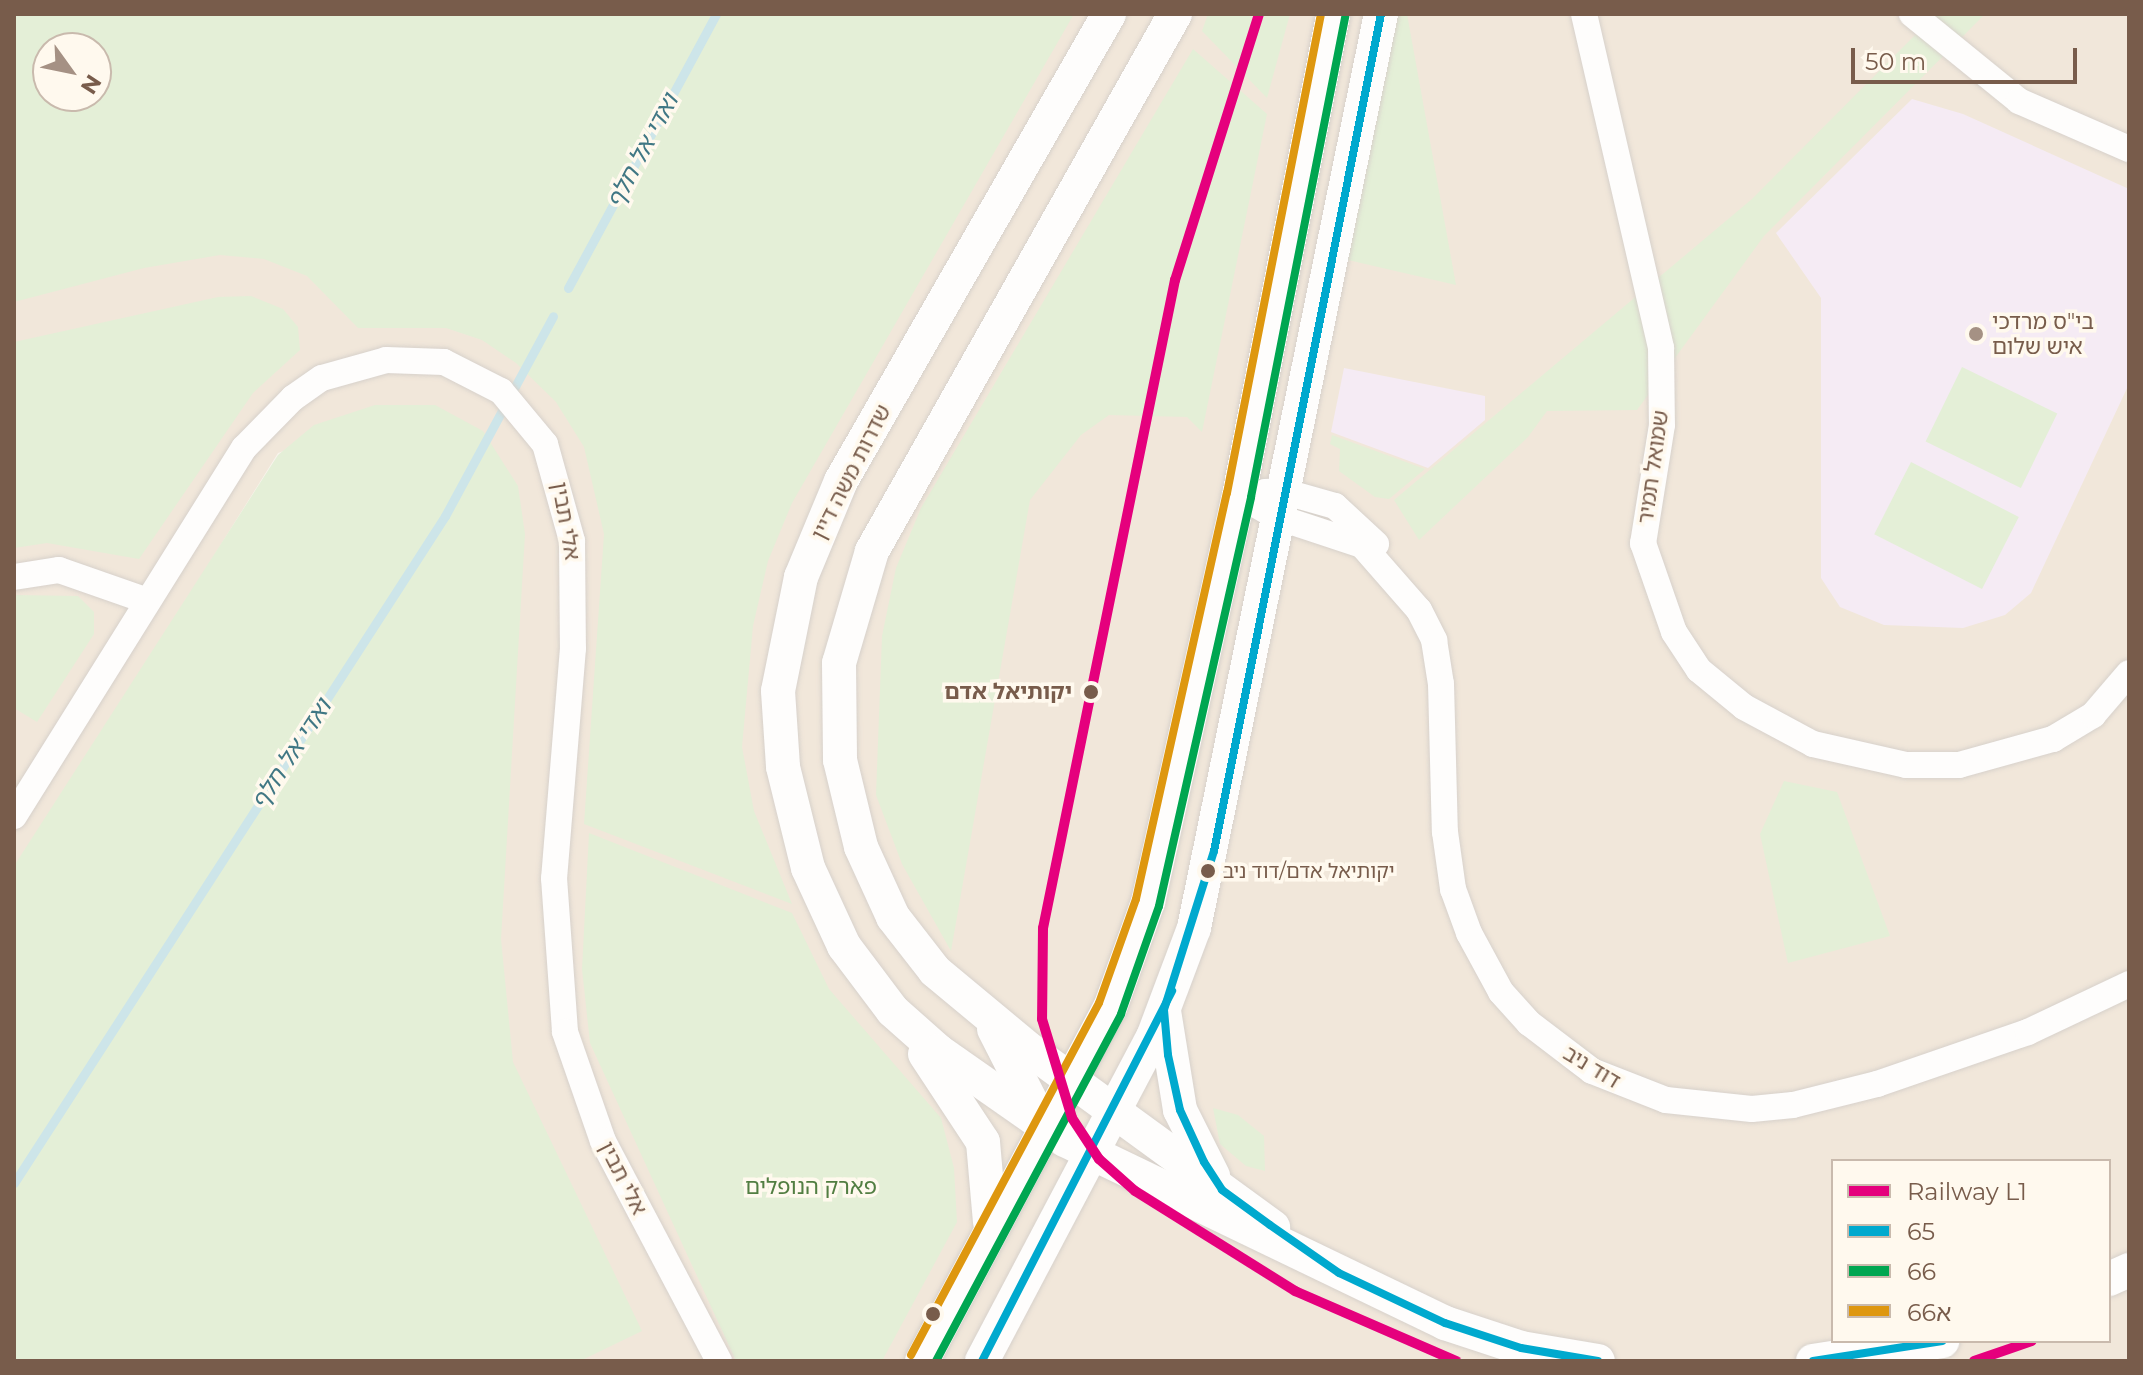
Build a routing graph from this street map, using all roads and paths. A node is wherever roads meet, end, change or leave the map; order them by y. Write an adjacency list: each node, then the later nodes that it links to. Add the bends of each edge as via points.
1 (1109, 14): 15 (street, שדרות משה דיין, via 841,481 789,616 778,691 792,820 844,946)
2 (1175, 14): 17 (street, via 893,508 845,629 837,724 861,847 913,945)
3 (1333, 14): 8 (street)
4 (1381, 14): 9 (street)
5 (1584, 14): 12 (street, שמואל תמיר, via 1661,348 1662,425 1643,543 1674,632 1699,670 1744,707 1813,744 1906,765 1959,765 2053,739 2093,715)
6 (1912, 14): 7 (street, via 2019,101)
7 (2129, 149)
8 (1239, 495): 9 (street, דוד ניב); 18 (street, via 1148,902 1110,1008)
9 (1280, 504): 14 (street, דוד ניב, via 1347,537 1389,568 1434,640 1453,889 1483,962 1501,992 1552,1043 1628,1089 1706,1106 1793,1105 1977,1050); 16 (street, via 1214,851)
10 (14, 577): 11 (street, via 59,570)
11 (148, 601): 13 (street, אלי תבין); 27 (street, אלי תבין, via 244,448 322,378 386,360 444,362 501,391 528,416 557,471 576,589 554,878 565,1032 603,1141)
12 (2129, 673)
13 (14, 816)
14 (2129, 984)
15 (889, 1006): 19 (street, שדרות משה דיין, via 938,1051); 23 (street, via 978,1128 990,1162)
16 (1164, 1010): 20 (street); 21 (street, via 1180,1110)
17 (989, 1019): 18 (street); 19 (street)
18 (1070, 1080): 19 (street); 20 (street)
19 (1044, 1127): 20 (street, שדרות משה דיין); 22 (street); 23 (street)
20 (1100, 1134): 21 (street, שדרות משה דיין); 22 (street); 24 (street, שדרות משה דיין, via 1132,1176)
21 (1222, 1190): 24 (street, שדרות משה דיין)
22 (1068, 1193): 29 (street)
23 (990, 1229): 28 (street)
24 (1339, 1273): 30 (street, שדרות משה דיין, via 1445,1323 1521,1348)
25 (1934, 1349): 26 (street)
26 (1826, 1360): 31 (street)
27 (719, 1361)
28 (922, 1361)
29 (982, 1361)
30 (1598, 1361)
31 (1813, 1361)

